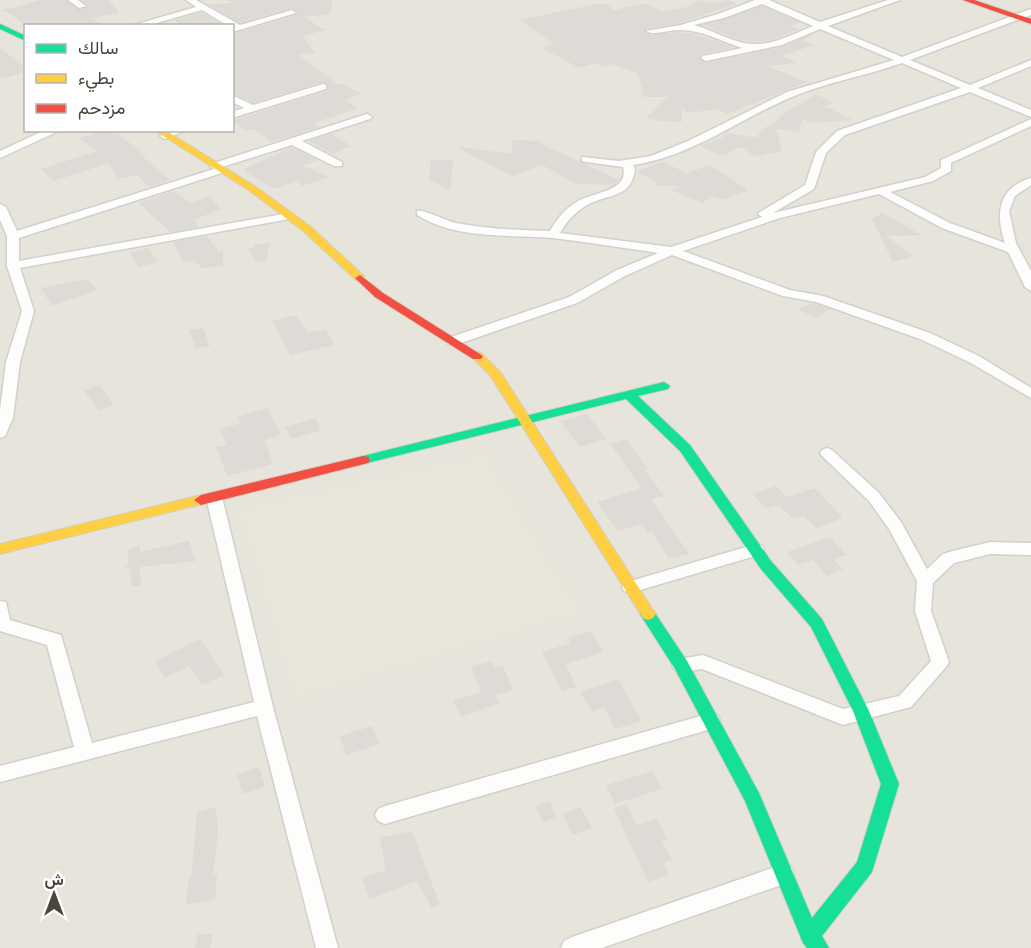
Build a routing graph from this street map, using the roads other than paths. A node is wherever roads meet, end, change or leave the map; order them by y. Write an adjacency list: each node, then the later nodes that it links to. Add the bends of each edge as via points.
1 (190, 0): 5 (street)
2 (762, 0): 10 (street); 12 (street)
3 (896, 0): 10 (street)
4 (967, 0): 7 (street)
5 (204, 7): 8 (street); 9 (street)
6 (292, 13): 13 (street)
7 (1027, 17): 18 (street)
8 (141, 24)
9 (229, 24)
10 (821, 25): 16 (street, via 779,44); 18 (street)
11 (0, 26): 15 (street)
12 (676, 27): 14 (street); 16 (street, via 694,28)
13 (236, 29)
14 (650, 31)
15 (24, 38)
16 (757, 47): 17 (street)
17 (706, 58)
18 (901, 59): 21 (street); 33 (street, via 790,94 692,143 652,159)
19 (1031, 63): 21 (street)
20 (323, 87): 23 (street)
21 (971, 88): 25 (street); 41 (street, via 841,133 821,152 810,188)
22 (234, 99): 23 (street)
23 (252, 109): 24 (street)
24 (234, 114)
25 (1031, 114)
26 (366, 117): 30 (street)
27 (1031, 122): 37 (street, via 945,162 947,169 930,179)
28 (50, 132): 31 (street)
29 (161, 133): 35 (street)
30 (293, 141): 34 (street); 35 (street)
31 (0, 155)
32 (586, 159): 33 (street)
33 (626, 163): 42 (street, via 630,168 622,189 581,201 562,218)
34 (338, 164)
35 (218, 168): 40 (street); 43 (street, via 138,198)
36 (1031, 181): 44 (street, via 1009,193 1004,207 1004,226)
37 (882, 192): 41 (street, via 776,216); 44 (street, via 972,237)
38 (0, 207): 43 (street)
39 (421, 213): 42 (street, via 436,222 478,231)
40 (289, 216): 46 (street); 48 (street, via 379,296)
41 (739, 229): 45 (street)
42 (553, 235): 45 (street)
43 (13, 236): 46 (street)
44 (1013, 250): 47 (street)
45 (672, 252): 48 (street, via 621,273 573,300); 53 (street, via 925,336 974,359)
46 (13, 266): 49 (street, via 28,311)
47 (1031, 287)
48 (453, 341): 54 (street, via 495,373)
49 (15, 353): 50 (street); 55 (street, via 6,418)
50 (0, 357)
51 (664, 386): 52 (street)
52 (629, 394): 54 (street); 60 (street, via 685,448)
53 (1031, 394)
54 (525, 421): 57 (street); 62 (street)
55 (0, 433)
56 (827, 453): 61 (street, via 874,497)
57 (214, 497): 58 (street); 65 (street)
58 (0, 549)
59 (1031, 549): 61 (street, via 990,548 949,558)
60 (756, 550): 62 (street); 66 (street, via 816,623)
61 (925, 581): 66 (street, via 923,611 940,662 905,702)
62 (630, 587): 64 (street)
63 (0, 619): 68 (street, via 55,640)
64 (681, 664): 66 (street, via 703,662 843,717); 67 (street)
65 (264, 706): 68 (street); 73 (street)
66 (861, 711): 72 (street, via 890,784 865,866)
67 (711, 722): 70 (street); 71 (street, via 753,798)
68 (85, 752): 69 (street)
69 (0, 774)
70 (385, 815)
71 (784, 874): 72 (street); 74 (street)
72 (810, 936): 75 (street)
73 (327, 948)
74 (572, 948)
75 (819, 948)

